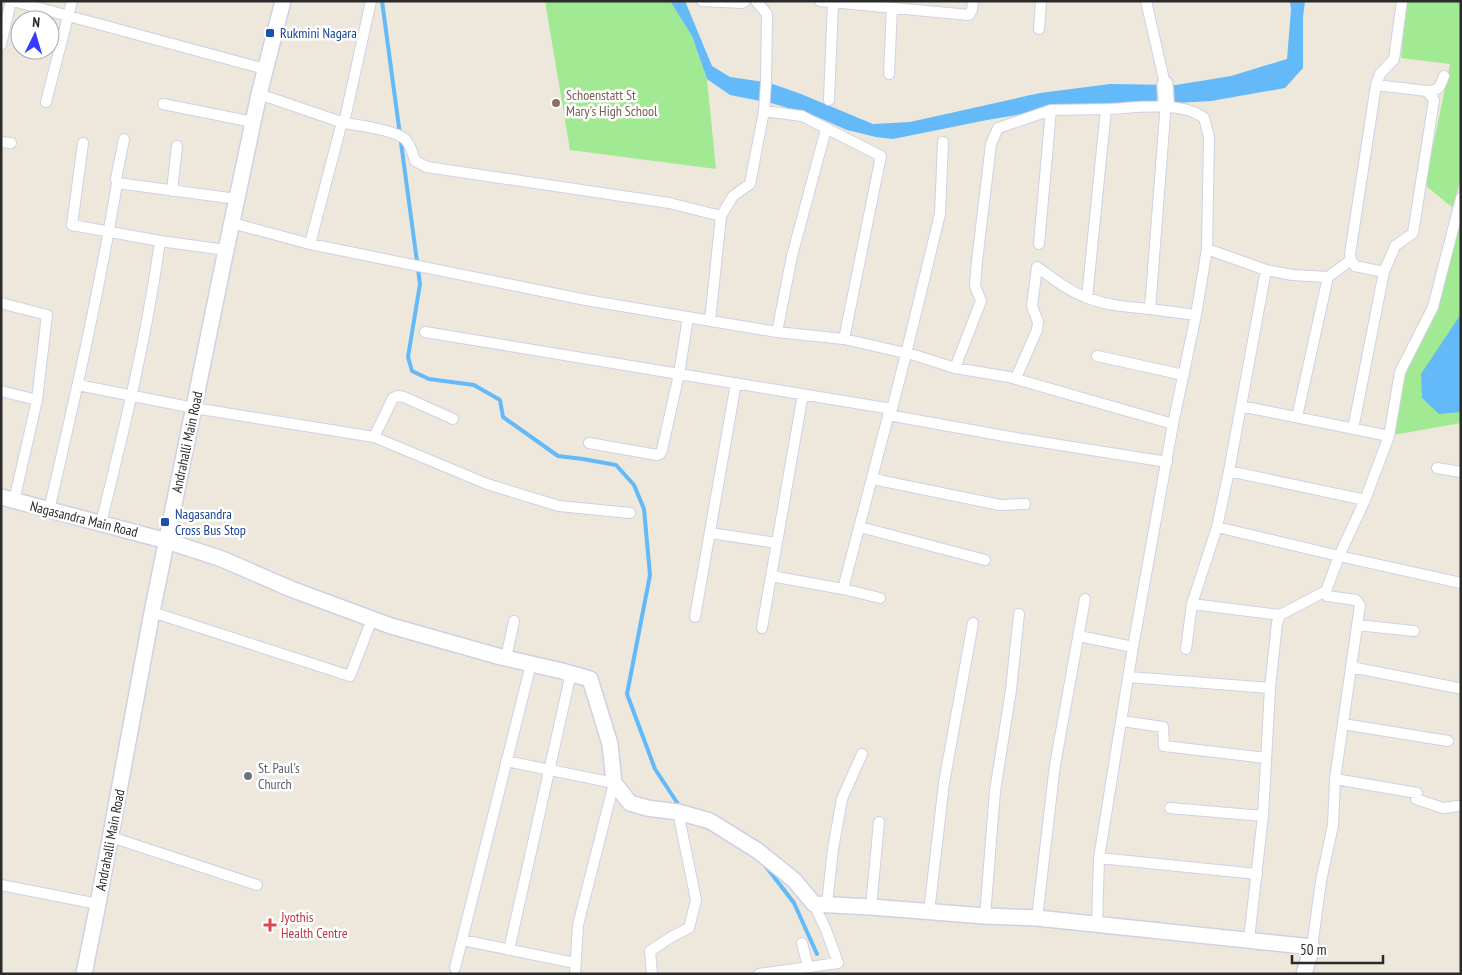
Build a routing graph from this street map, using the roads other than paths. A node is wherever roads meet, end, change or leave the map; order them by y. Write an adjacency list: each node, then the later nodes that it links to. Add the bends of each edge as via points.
1 (12, 1): 15 (street); 17 (street)
2 (72, 1): 15 (street)
3 (283, 1): 18 (street, Andrahalli Main Road)
4 (371, 1): 33 (street)
5 (702, 1): 6 (street)
6 (745, 1)
7 (756, 1): 29 (street, via 767,14)
8 (820, 1): 13 (street)
9 (973, 1): 14 (street, via 969,15)
10 (1041, 1): 16 (street)
11 (1146, 1): 21 (street)
12 (1402, 1): 22 (street, via 1394,59 1380,74)
13 (833, 2): 14 (street); 25 (street)
14 (892, 8): 19 (street)
15 (68, 17): 18 (street); 26 (street)
16 (1039, 29)
17 (1, 45)
18 (265, 69): 24 (street, Andrahalli Main Road)
19 (889, 74)
20 (1444, 76): 23 (street, via 1435,91)
21 (1165, 84): 28 (street)
22 (1376, 86): 23 (street); 51 (street)
23 (1427, 91): 53 (street, via 1434,100 1412,233 1395,246)
24 (258, 94): 32 (street, Andrahalli Main Road); 33 (street)
25 (829, 100)
26 (46, 102)
27 (163, 104): 32 (street)
28 (1167, 104): 30 (street); 49 (street, via 1198,114 1207,126); 57 (street)
29 (764, 107): 34 (street, via 802,116); 43 (street, via 750,184 733,196)
30 (1106, 108): 31 (street); 55 (street)
31 (1051, 110): 48 (street); 66 (street, via 998,128 991,144 976,270 975,286 981,301)
32 (253, 122): 42 (street, Andrahalli Main Road)
33 (343, 122): 43 (street, via 405,138 414,161 426,167 669,203); 47 (street)
34 (826, 129): 62 (street, via 792,256); 63 (street, via 881,156)
35 (124, 138): 39 (street)
36 (943, 142): 64 (street, via 940,214)
37 (83, 143): 45 (street, via 72,225)
38 (177, 146): 40 (street)
39 (117, 183): 40 (street); 45 (street)
40 (172, 191): 42 (street)
41 (1461, 198): 83 (street, via 1433,307 1400,372)
42 (237, 199): 44 (street, Andrahalli Main Road)
43 (721, 216): 60 (street)
44 (232, 223): 47 (street); 50 (street, Andrahalli Main Road)
45 (109, 233): 46 (street); 71 (street)
46 (160, 241): 50 (street); 74 (street)
47 (310, 244): 59 (street, via 586,300)
48 (1039, 244)
49 (1207, 249): 52 (street); 58 (street)
50 (226, 250): 77 (street, Andrahalli Main Road)
51 (1351, 260): 53 (street, via 1355,266); 54 (street)
52 (1266, 270): 54 (street); 76 (street)
53 (1384, 272): 82 (street)
54 (1328, 277): 79 (street)
55 (1087, 298): 57 (street, via 1106,304); 69 (street, via 1037,267 1032,306 1038,322 1037,330)
56 (1, 303): 75 (street, via 47,315)
57 (1150, 309): 58 (street)
58 (1196, 315): 68 (street)
59 (688, 317): 60 (street); 67 (street)
60 (710, 321): 62 (street)
61 (425, 332): 67 (street)
62 (777, 332): 63 (street)
63 (844, 339): 64 (street)
64 (906, 354): 66 (street); 78 (street)
65 (1097, 356): 68 (street)
66 (955, 368): 69 (street)
67 (679, 374): 70 (street); 85 (street, via 660,454)
68 (1184, 375): 81 (street)
69 (1016, 378): 81 (street)
70 (736, 383): 73 (street); 99 (street)
71 (78, 385): 74 (street); 94 (street)
72 (1, 391): 75 (street)
73 (803, 394): 78 (street); 101 (street)
74 (132, 396): 77 (street); 96 (street)
75 (37, 400): 91 (street)
76 (1241, 406): 79 (street); 88 (street)
77 (194, 408): 84 (street); 100 (street, Andrahalli Main Road)
78 (889, 412): 86 (street, via 1010,437); 90 (street)
79 (1298, 417): 82 (street)
80 (453, 419): 84 (street, via 398,396 393,398)
81 (1174, 424): 86 (street)
82 (1352, 429): 83 (street)
83 (1389, 436): 92 (street)
84 (374, 437): 95 (street, via 487,484 559,506)
85 (589, 443)
86 (1166, 462): 122 (street)
87 (1437, 468): 89 (street)
88 (1229, 471): 92 (street); 98 (street)
89 (1461, 472)
90 (873, 479): 93 (street, via 1000,505); 97 (street)
91 (8, 499): 94 (street, Nagasandra Main Road)
92 (1365, 500): 102 (street)
93 (1025, 504)
94 (49, 510): 96 (street, Nagasandra Main Road)
95 (630, 513)
96 (101, 523): 100 (street, Nagasandra Main Road)
97 (860, 527): 103 (street); 106 (street)
98 (1216, 527): 102 (street); 110 (street)
99 (710, 533): 101 (street); 114 (street)
100 (167, 541): 111 (street, Andrahalli Main Road); 115 (street, Nagasandra Main Road, via 222,559)
101 (777, 543): 104 (street)
102 (1339, 556): 105 (street); 107 (street)
103 (985, 560)
104 (771, 576): 106 (street); 119 (street)
105 (1461, 583)
106 (843, 589): 108 (street)
107 (1326, 591): 113 (street); 118 (street, via 1327,596 1356,600 1360,605)
108 (880, 598)
109 (1085, 599): 121 (street)
110 (1192, 604): 113 (street); 123 (street)
111 (152, 612): 115 (street, via 350,676); 145 (street, Andrahalli Main Road)
112 (1019, 614): 154 (street, via 1012,690 995,791)
113 (1280, 615): 129 (street)
114 (695, 617)
115 (372, 619): 124 (street, Nagasandra Main Road)
116 (514, 622): 124 (street)
117 (973, 623): 153 (street, via 944,783)
118 (1357, 625): 120 (street); 126 (street)
119 (762, 628)
120 (1414, 631)
121 (1079, 636): 122 (street); 155 (street, via 1055,765)
122 (1133, 647): 128 (street)
123 (1186, 650)
124 (506, 658): 125 (street, Nagasandra Main Road)
125 (530, 664): 127 (street, Nagasandra Main Road); 136 (street)
126 (1351, 667): 130 (street); 132 (street)
127 (571, 673): 137 (street); 139 (street, Nagasandra Main Road, via 590,679 610,744)
128 (1128, 677): 129 (street); 131 (street)
129 (1270, 688): 135 (street)
130 (1458, 688)
131 (1122, 721): 135 (street, via 1163,727 1164,746); 146 (street)
132 (1343, 724): 133 (street); 138 (street)
133 (1448, 741)
134 (862, 754): 151 (street, via 842,799)
135 (1266, 758): 143 (street)
136 (506, 761): 137 (street); 158 (street)
137 (549, 770): 139 (street); 161 (street)
138 (1335, 779): 140 (street, via 1417,793 1416,799 1443,808); 160 (street, via 1333,824)
139 (614, 783): 142 (street, via 630,803); 162 (street, via 578,925)
140 (1458, 806)
141 (1170, 808): 143 (street)
142 (678, 812): 151 (street, via 710,821 758,851); 167 (street, via 696,900 689,928 650,951)
143 (1263, 816): 147 (street)
144 (879, 822): 152 (street)
145 (110, 837): 149 (street); 150 (street, Andrahalli Main Road)
146 (1099, 858): 147 (street); 156 (street)
147 (1256, 874): 157 (street)
148 (1, 885): 150 (street)
149 (257, 885)
150 (98, 904): 165 (street, Andrahalli Main Road)
151 (820, 904): 152 (street); 163 (street, via 838,964)
152 (872, 907): 153 (street)
153 (929, 912): 154 (street)
154 (985, 916): 155 (street)
155 (1037, 918): 156 (street)
156 (1097, 925): 157 (street)
157 (1249, 939): 160 (street)
158 (462, 940): 161 (street); 164 (street)
159 (802, 943): 163 (street)
160 (1312, 947): 169 (street)
161 (509, 950): 162 (street)
162 (575, 962): 166 (street)
163 (808, 967): 168 (street)
164 (455, 968)
165 (84, 974)
166 (575, 974)
167 (652, 974)
168 (759, 974)
169 (1304, 974)

